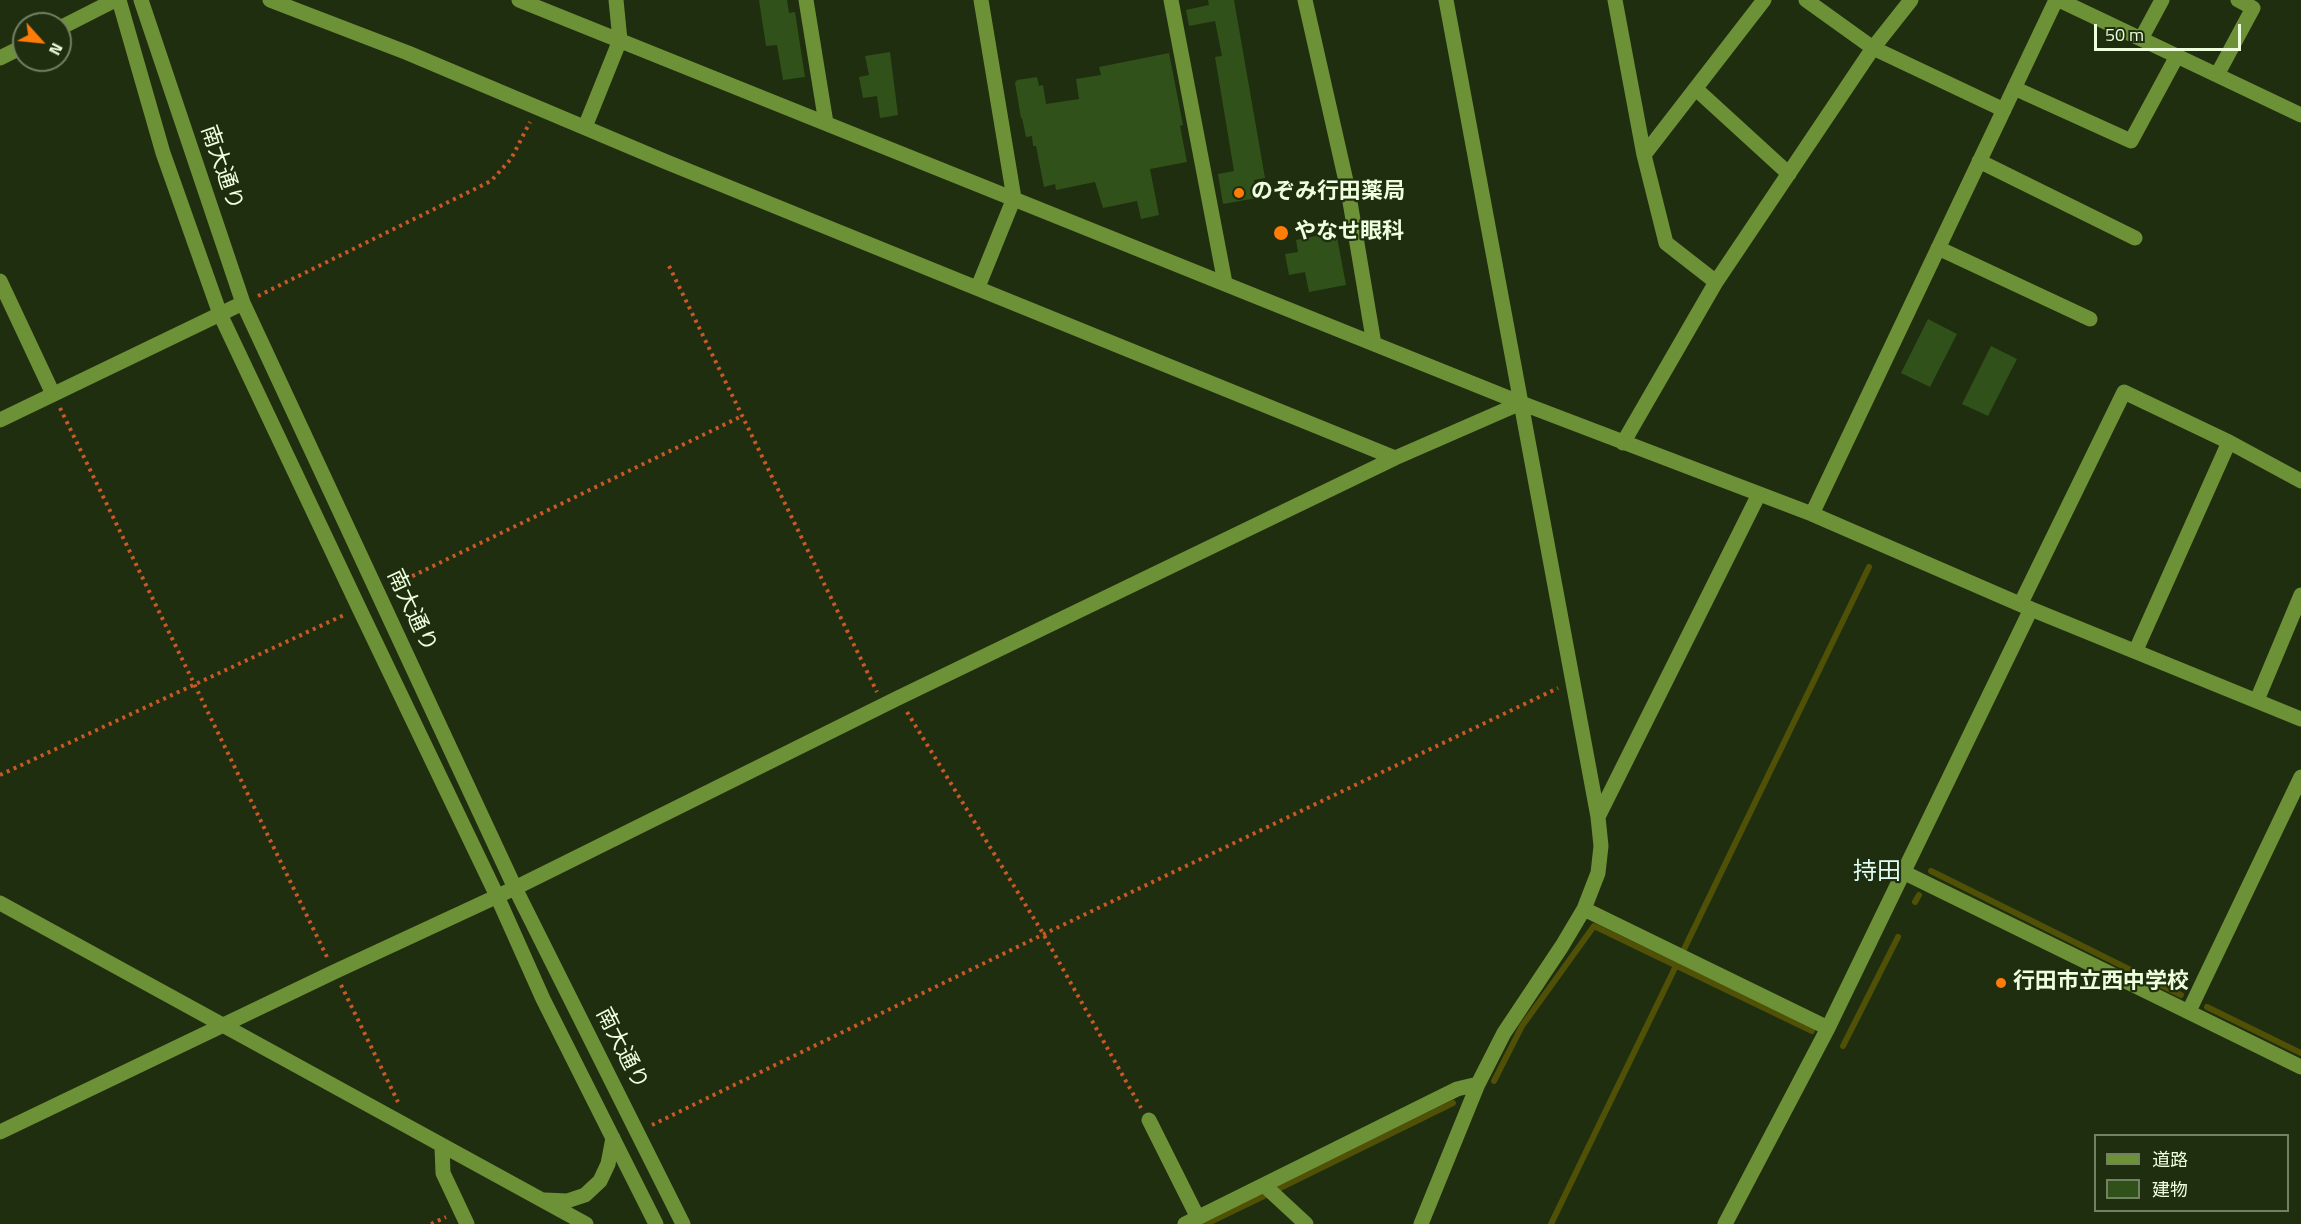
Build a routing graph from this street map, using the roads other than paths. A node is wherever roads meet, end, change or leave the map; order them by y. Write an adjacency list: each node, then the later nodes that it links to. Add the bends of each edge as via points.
1 (117, 0): 18 (street); 41 (street, 南大通り, via 163,153)
2 (141, 0): 40 (street, 南大通り)
3 (270, 0): 29 (street)
4 (519, 0): 20 (street)
5 (616, 0): 20 (street)
6 (806, 0): 28 (street)
7 (981, 0): 33 (street)
8 (1171, 0): 38 (street)
9 (1305, 0): 43 (street, via 1348,190)
10 (1446, 0): 45 (street)
11 (1615, 0): 30 (street)
12 (1764, 0): 25 (street)
13 (1806, 0): 21 (street)
14 (1911, 0): 21 (street)
15 (2058, 0): 19 (street); 24 (street)
16 (2162, 0): 19 (street)
17 (2238, 0): 23 (street, via 2253,8)
18 (72, 22)
19 (2141, 39): 22 (street)
20 (620, 40): 28 (street); 29 (street)
21 (1873, 48): 26 (street); 32 (street)
22 (2177, 56): 23 (street); 24 (street, via 2131,141)
23 (2217, 75): 27 (street)
24 (2014, 88): 26 (street)
25 (1696, 89): 30 (street); 32 (street)
26 (2004, 110): 31 (street)
27 (2301, 115)
28 (826, 123): 33 (street)
29 (585, 127): 39 (street)
30 (1644, 155): 37 (street, via 1666,243)
31 (1979, 161): 34 (street); 35 (street)
32 (1789, 174): 37 (street)
33 (1014, 198): 38 (street); 39 (street)
34 (2135, 238)
35 (1938, 248): 42 (street); 52 (street)
36 (0, 281): 44 (street)
37 (1716, 282): 48 (street)
38 (1225, 284): 43 (street)
39 (978, 287): 49 (street)
40 (243, 303): 41 (street); 61 (street, 南大通り)
41 (220, 314): 44 (street); 62 (street, 南大通り)
42 (2090, 319)
43 (1374, 344): 45 (street)
44 (53, 394): 46 (street)
45 (1521, 403): 48 (street); 49 (street); 59 (street)
46 (0, 420)
47 (2229, 442): 50 (street); 54 (street, via 2124,392); 55 (street)
48 (1623, 443): 51 (street)
49 (1395, 458): 61 (street)
50 (2301, 481)
51 (1759, 494): 52 (street); 59 (street)
52 (1812, 514): 54 (street)
53 (2301, 595): 56 (street)
54 (2026, 606): 55 (street); 60 (street)
55 (2136, 650): 56 (street)
56 (2257, 700): 57 (street)
57 (2301, 719)
58 (2301, 777): 65 (street)
59 (1598, 817): 64 (street, via 1598,873)
60 (1903, 872): 65 (street); 67 (street)
61 (515, 888): 62 (street); 80 (street, 南大通り)
62 (497, 896): 66 (street); 72 (street, 南大通り, via 543,999)
63 (0, 903): 66 (street)
64 (1584, 909): 67 (street); 69 (street, via 1504,1033)
65 (2189, 1011): 68 (street)
66 (221, 1026): 71 (street); 73 (street)
67 (1828, 1028): 83 (street)
68 (2301, 1067)
69 (1478, 1084): 74 (street, via 1457,1089); 82 (street)
70 (1149, 1120): 76 (street)
71 (0, 1132)
72 (613, 1138): 75 (street, via 608,1164 600,1180 585,1195 567,1201); 79 (street, 南大通り)
73 (442, 1147): 75 (street); 77 (street, via 443,1173)
74 (1265, 1186): 76 (street); 81 (street)
75 (542, 1200): 78 (street)
76 (1191, 1221)
77 (466, 1224)
78 (586, 1224)
79 (656, 1224)
80 (683, 1224)
81 (1306, 1224)
82 (1421, 1224)
83 (1725, 1224)

